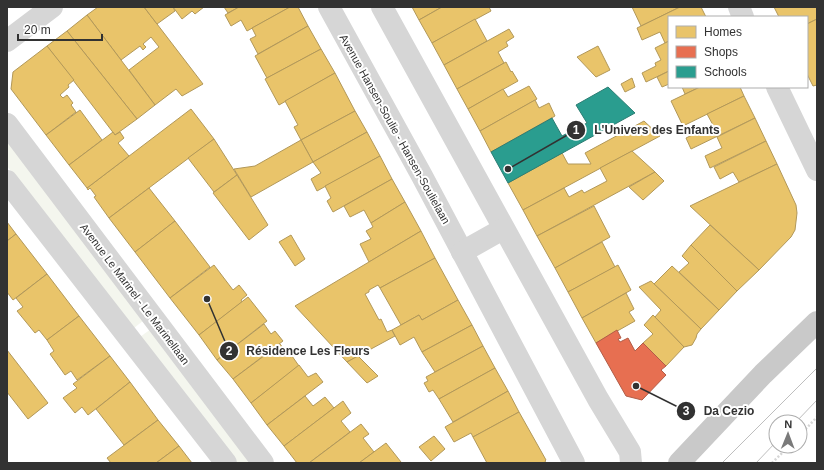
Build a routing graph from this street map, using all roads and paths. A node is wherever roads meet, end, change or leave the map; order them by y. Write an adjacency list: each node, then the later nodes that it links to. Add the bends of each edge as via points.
1 (52, 7): 4 (street)
2 (329, 7): 10 (street, Avenue Hansen-Soulie - Hansen-Soulielaan)
3 (382, 7): 9 (street)
4 (7, 41)
5 (777, 88): 7 (street)
6 (7, 124): 16 (street, Avenue Le Marinel - Le Marinellaan)
7 (817, 170)
8 (7, 181): 15 (street)
9 (503, 229): 10 (street); 18 (street, via 630,452)
10 (462, 252): 17 (street, Avenue Hansen-Soulie - Hansen-Soulielaan)
11 (817, 322): 19 (main road, via 763,374)
12 (817, 418): 13 (path)
13 (808, 427)
14 (781, 454): 20 (path)
15 (226, 463)
16 (263, 463)
17 (574, 463)
18 (631, 463)
19 (679, 463)
20 (772, 463)

